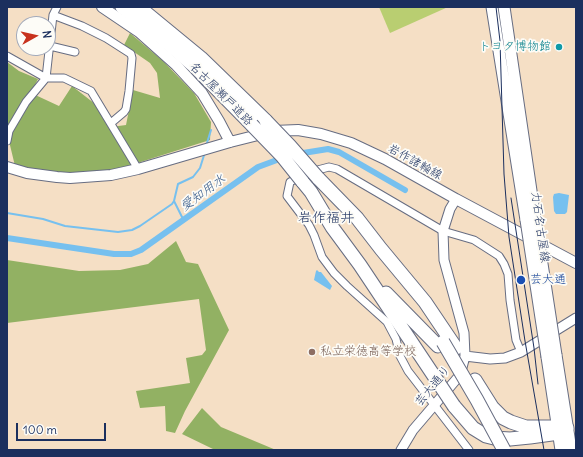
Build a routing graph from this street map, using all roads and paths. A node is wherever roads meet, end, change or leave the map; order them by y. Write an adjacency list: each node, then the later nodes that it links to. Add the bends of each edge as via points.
1 (57, 7): 7 (street)
2 (102, 7): 15 (main road, via 139,32 176,65 202,93)
3 (122, 7): 23 (highway, 名古屋瀬戸道路, bridge, via 194,66 282,156 311,192 336,233)
4 (139, 7): 21 (highway, 名古屋瀬戸道路, bridge, via 201,58 266,121 320,181 358,218)
5 (492, 7): 18 (main road, 力石名古屋線)
6 (504, 7): 18 (main road, 力石名古屋線)
7 (53, 15): 13 (street, via 88,29 131,54 126,109)
8 (56, 47): 9 (street)
9 (75, 52)
10 (7, 56): 12 (street)
11 (49, 56): 12 (street)
12 (46, 78): 13 (street, via 64,78 91,91); 14 (street, via 26,102 9,131)
13 (111, 123): 17 (street)
14 (7, 140)
15 (230, 142): 17 (main road, 岩作諸輪線); 19 (main road, 岩作諸輪線, via 274,131 298,130 321,134 351,143 385,159)
16 (7, 167): 17 (main road, 岩作諸輪線, via 34,174 70,178 111,175)
17 (138, 169)
18 (525, 181): 29 (main road, 力石名古屋線, bridge, via 551,356)
19 (456, 199): 20 (street, 芸大通り); 22 (main road, 岩作諸輪線)
20 (443, 231): 26 (street, 芸大通り, via 444,260 464,333); 27 (street, via 478,242 499,256 508,274 516,340); 28 (street, via 337,169 329,167 290,182 287,196 309,225 322,257 334,273 388,322 408,371)
21 (381, 249): 25 (highway); 26 (highway, via 425,302)
22 (576, 263)
23 (360, 265): 25 (highway); 29 (highway, bridge, via 454,406 473,428 494,438 520,438)
24 (576, 318): 27 (street)
25 (440, 344): 32 (highway); 33 (highway, bridge, via 477,400)
26 (460, 352): 27 (street, via 490,359 505,358); 28 (street, 芸大通り, via 460,375); 29 (highway, via 497,413 511,422 526,427)
27 (521, 352)
28 (435, 405): 30 (street, 芸大通り, via 413,430); 31 (street)
29 (565, 429): 34 (main road, 力石名古屋線); 35 (main road, 力石名古屋線)
30 (401, 450)
31 (469, 450)
32 (498, 450)
33 (504, 450)
34 (561, 450)
35 (571, 450)

